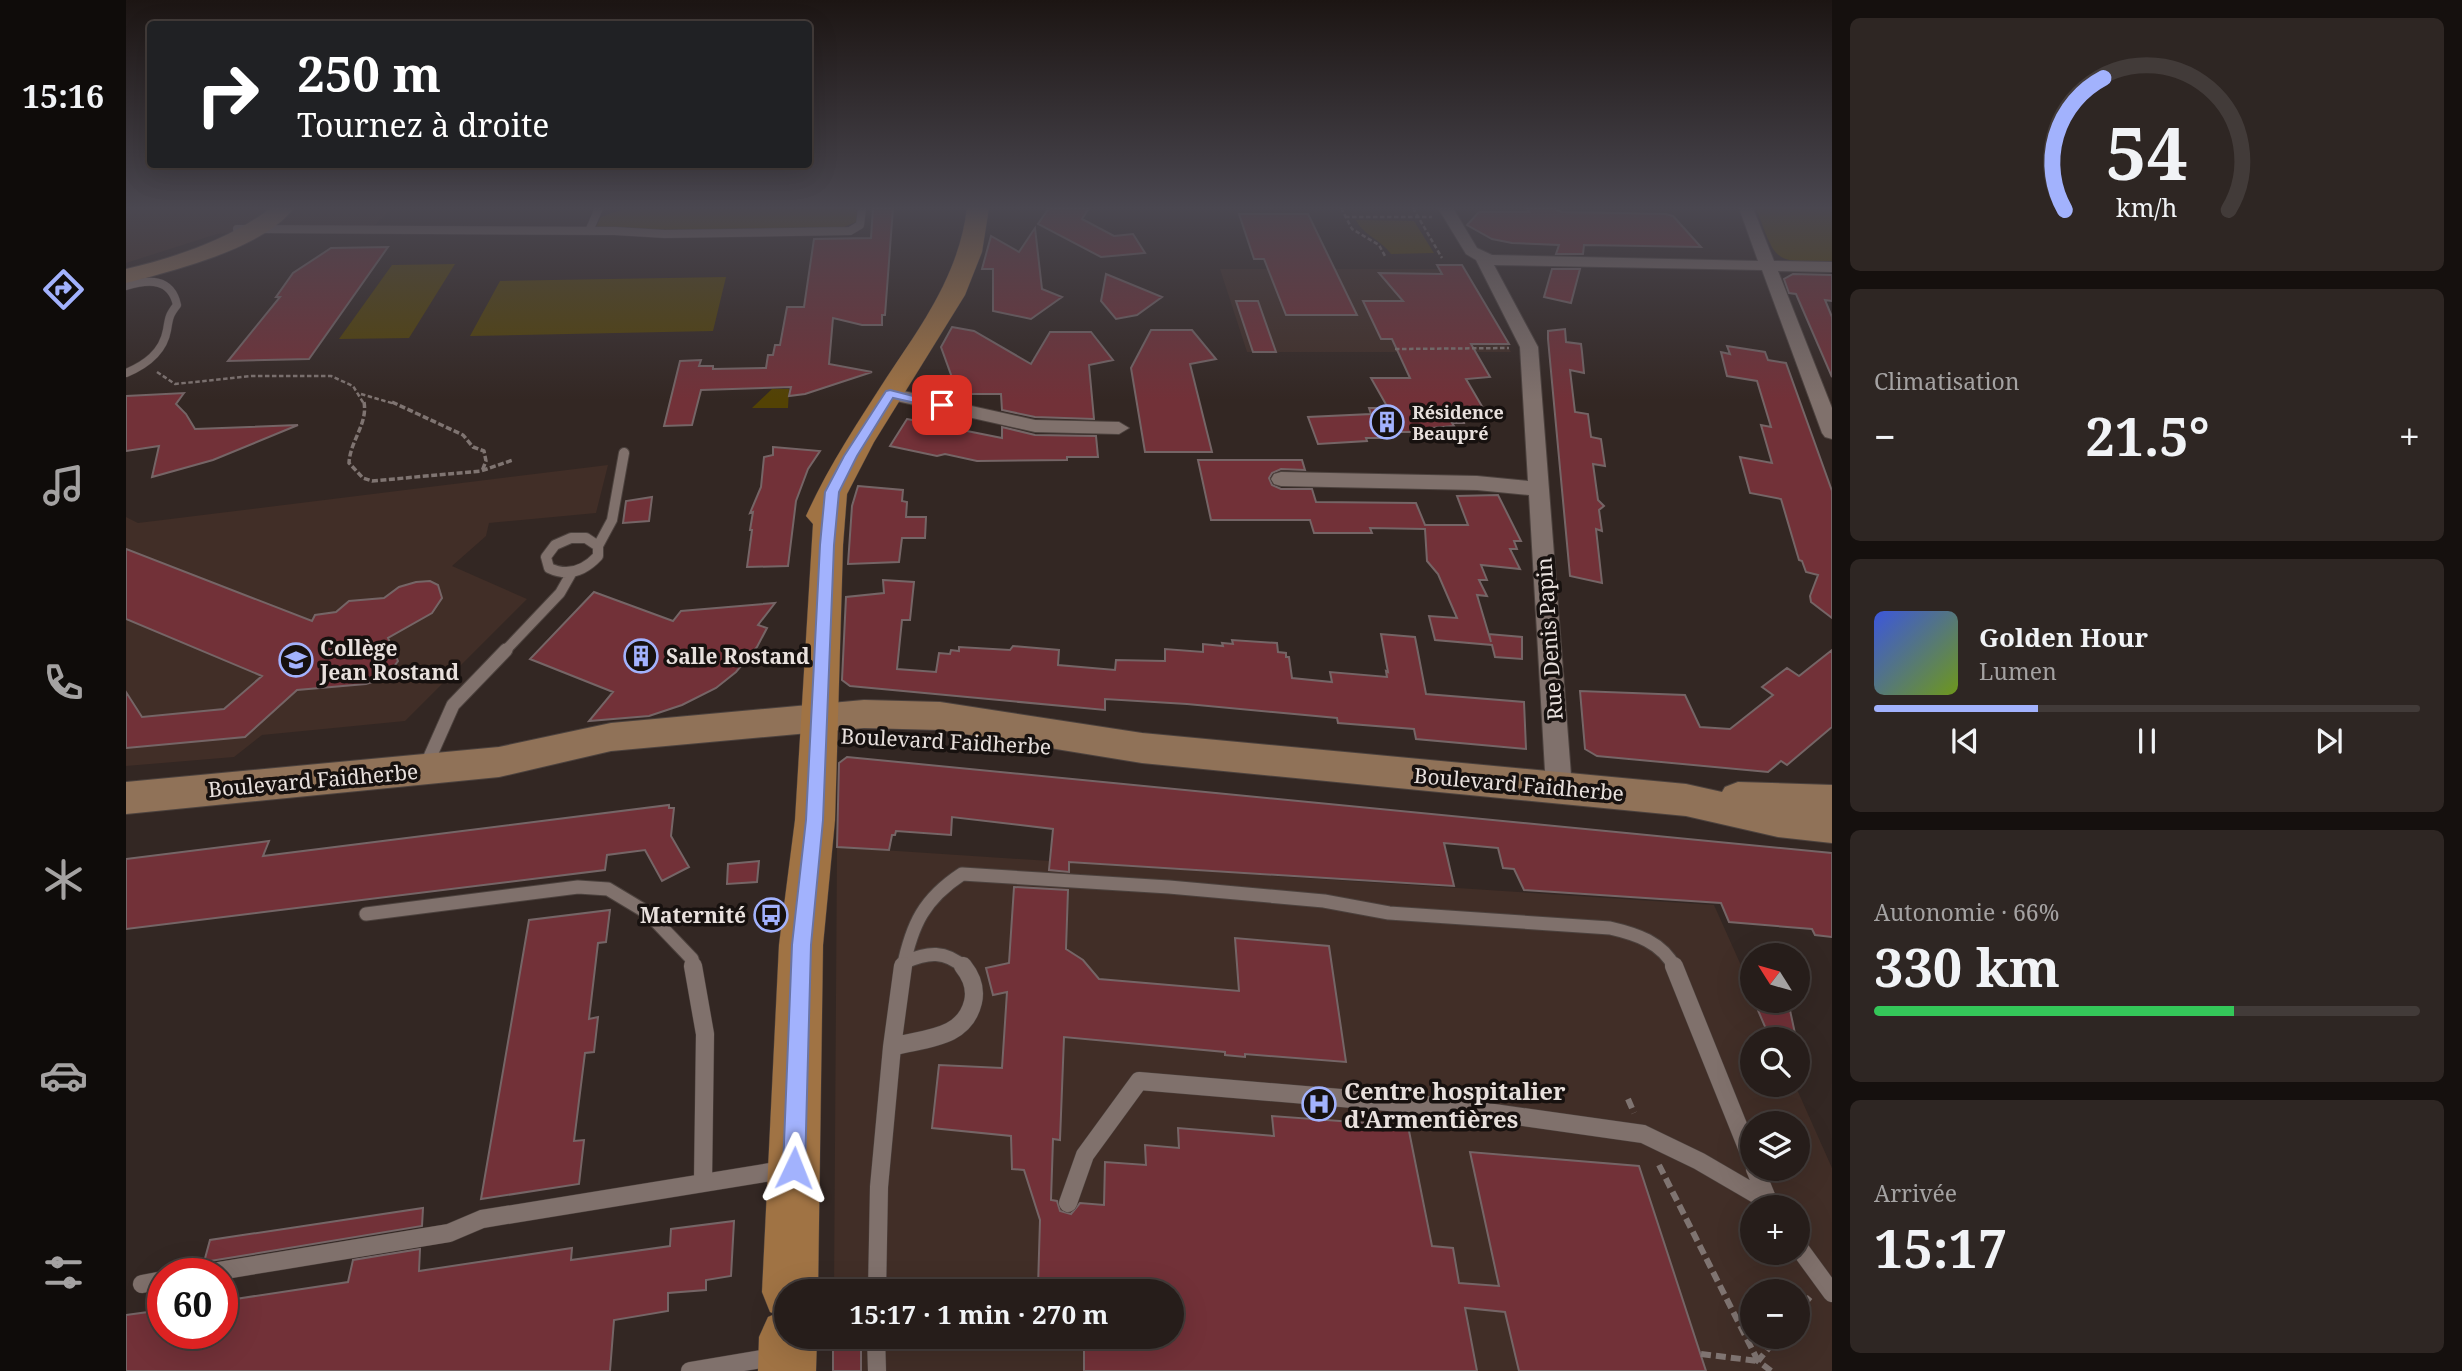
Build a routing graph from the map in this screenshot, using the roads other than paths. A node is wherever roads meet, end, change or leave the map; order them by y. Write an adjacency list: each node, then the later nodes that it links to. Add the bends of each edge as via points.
1 (962, 272): 6 (main road, via 936,323)
2 (1490, 272): 11 (street, Rue Denis Papin, via 1529,347)
3 (1769, 272): 8 (street)
4 (131, 275): 5 (lane, via 165,283 177,300 155,355 146,365)
5 (126, 373)
6 (890, 394): 7 (street, via 1035,426); 14 (main road, via 832,492)
7 (1119, 428)
8 (1832, 433)
9 (624, 453): 12 (lane, via 612,520)
10 (1281, 479): 11 (street, via 1477,483)
11 (1539, 489): 16 (street, Rue Denis Papin)
12 (598, 546): 13 (lane, via 593,562); 13 (lane, via 588,538 571,538 550,551 546,557 549,568)
13 (572, 572): 15 (lane, via 560,593 453,705)
14 (808, 728): 15 (street, Boulevard Faidherbe, via 550,762); 16 (street, Boulevard Faidherbe, via 1065,747 1142,748); 25 (main road, via 794,841 801,945)
15 (424, 769): 17 (street, Boulevard Faidherbe)
16 (1559, 788): 18 (street, Boulevard Faidherbe)
17 (126, 798)
18 (1686, 800): 19 (street, Boulevard Faidherbe); 20 (street, Boulevard Faidherbe, via 1778,821)
19 (1832, 801)
20 (1832, 827)
21 (366, 914): 26 (lane, via 578,887 608,889 648,913 692,959 705,1034)
22 (905, 962): 23 (lane); 23 (lane, via 928,951 951,955 969,972 974,996 961,1026 950,1033); 24 (lane, via 915,920 933,895 962,874 1610,928 1659,945 1673,964)
23 (892, 1047): 32 (lane, via 879,1187)
24 (1740, 1130)
25 (794, 1168): 26 (lane); 31 (main road)
26 (703, 1181): 30 (lane, via 482,1219 449,1233)
27 (1754, 1195): 28 (lane, via 1643,1134 1459,1108 1139,1081 1085,1154)
28 (1068, 1203)
29 (1810, 1263): 35 (lane)
30 (238, 1268)
31 (790, 1279)
32 (877, 1279)
33 (147, 1283): 34 (lane)
34 (142, 1284)
35 (1832, 1293)
36 (876, 1349): 39 (lane)
37 (787, 1354): 38 (lane)
38 (690, 1371)
39 (877, 1371)

